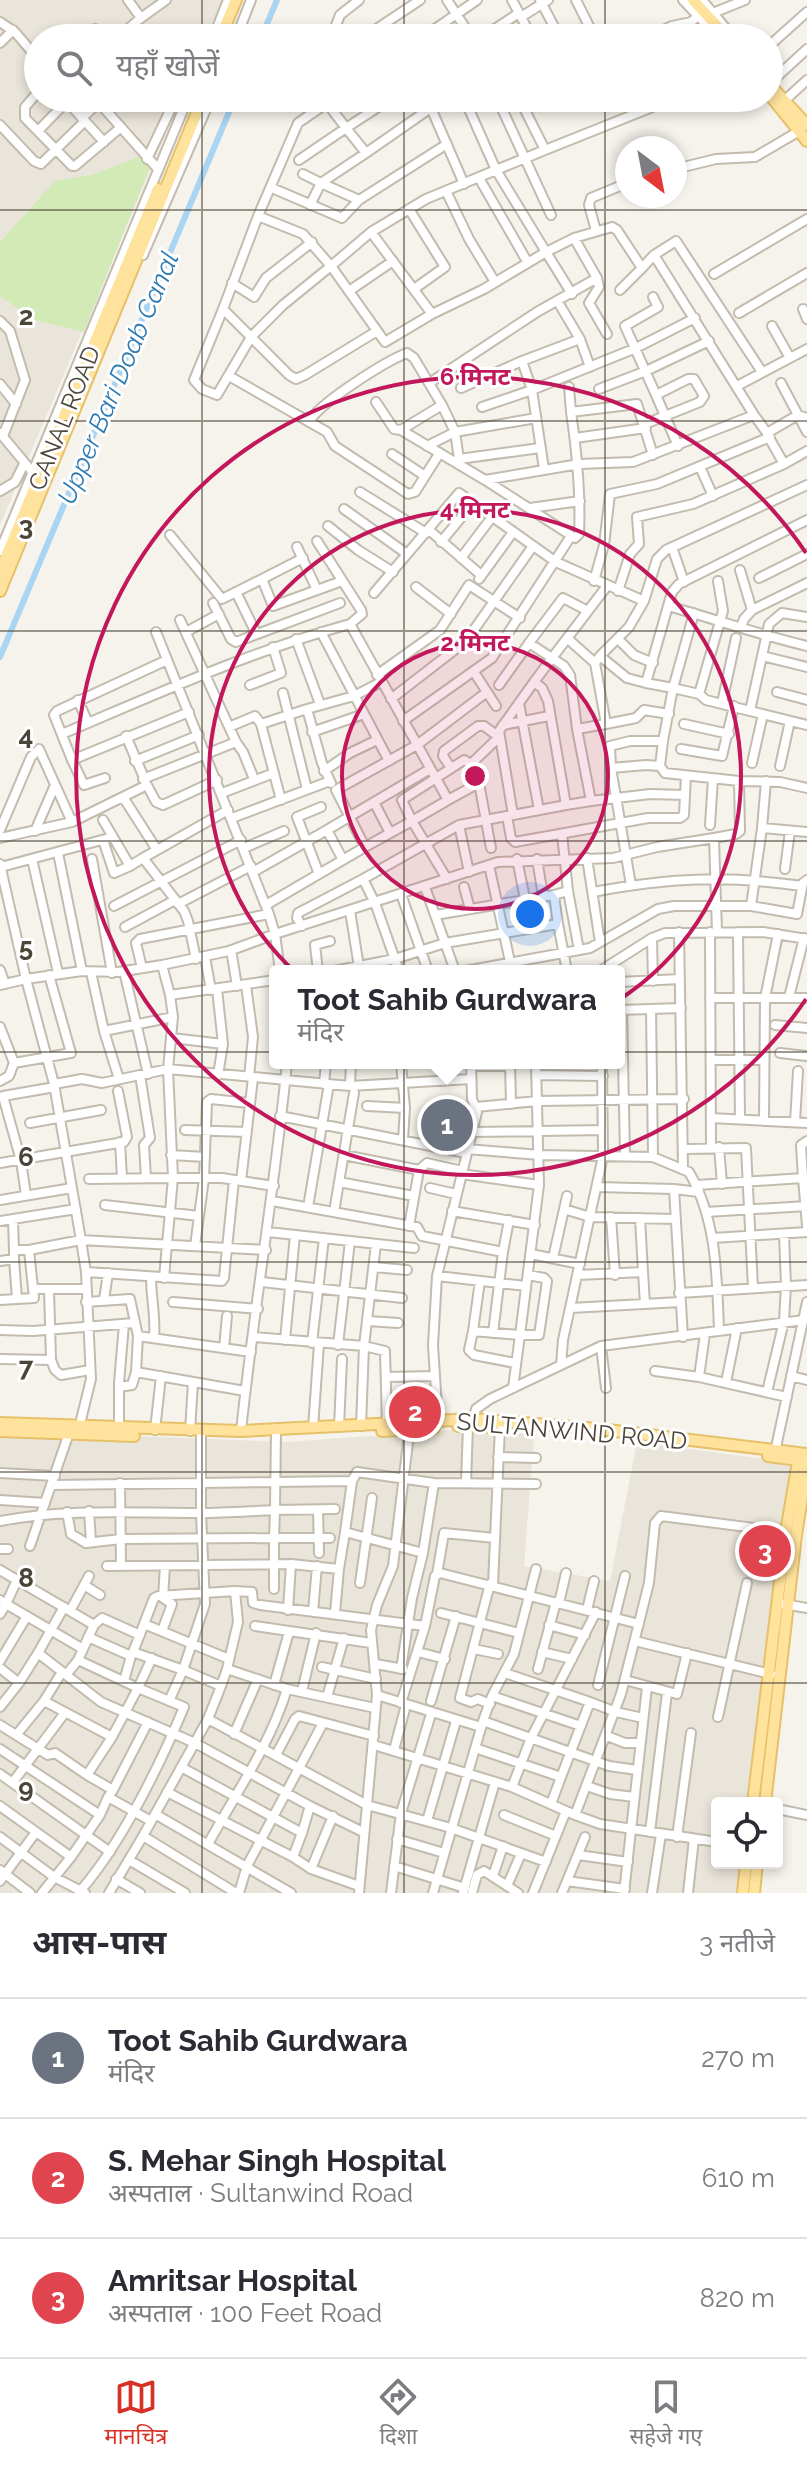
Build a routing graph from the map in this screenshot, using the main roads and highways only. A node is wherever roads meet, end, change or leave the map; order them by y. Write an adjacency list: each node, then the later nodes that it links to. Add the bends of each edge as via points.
1 (236, 0): 4 (main road)
2 (243, 0): 5 (main road)
3 (691, 0): 6 (main road)
4 (226, 24)
5 (233, 24)
6 (711, 24)
7 (783, 100): 11 (main road)
8 (783, 107): 11 (main road)
9 (190, 112): 13 (main road)
10 (196, 112): 13 (main road)
11 (805, 127): 12 (main road)
12 (807, 141)
13 (166, 170): 14 (main road, CANAL ROAD)
14 (39, 477): 15 (main road, CANAL ROAD); 16 (main road, CANAL ROAD)
15 (0, 571)
16 (0, 591)
17 (0, 1423): 21 (main road, SULTANWIND ROAD)
18 (472, 1424): 19 (main road, SULTANWIND ROAD); 20 (main road, SULTANWIND ROAD); 20 (main road)
19 (411, 1426): 25 (main road); 25 (main road, SULTANWIND ROAD)
20 (536, 1427): 26 (main road, SULTANWIND ROAD)
21 (75, 1430): 22 (main road); 23 (main road, SULTANWIND ROAD)
22 (0, 1431)
23 (119, 1432): 24 (main road); 24 (main road, SULTANWIND ROAD)
24 (197, 1433): 25 (main road); 25 (main road, SULTANWIND ROAD)
25 (276, 1433)
26 (804, 1459): 27 (main road); 27 (main road, via 786,1532)
27 (782, 1604): 28 (main road)
28 (774, 1675): 29 (main road); 30 (main road)
29 (754, 1797)
30 (765, 1797)
31 (745, 1869): 33 (main road)
32 (756, 1869): 34 (main road)
33 (743, 1893)
34 (754, 1893)

